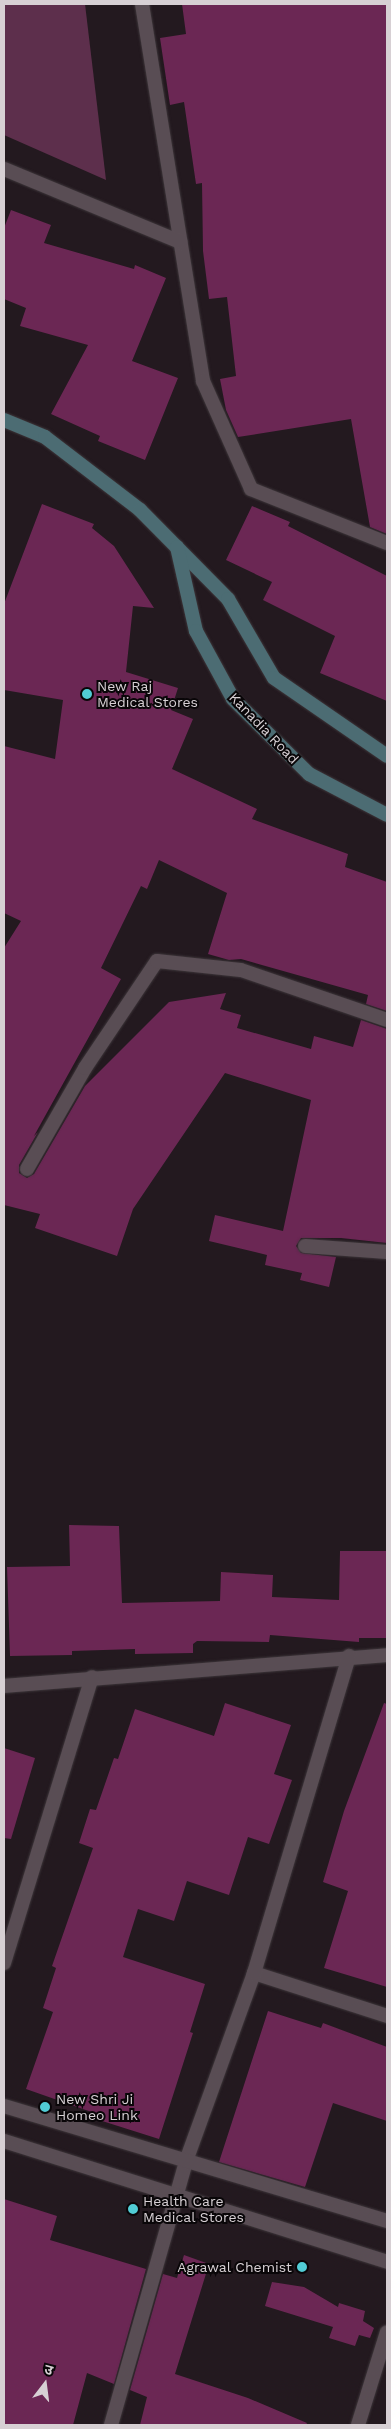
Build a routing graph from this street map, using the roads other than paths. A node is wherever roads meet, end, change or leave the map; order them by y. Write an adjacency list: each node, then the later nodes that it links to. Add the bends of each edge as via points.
1 (142, 4): 3 (street)
2 (4, 168): 3 (street)
3 (180, 242): 5 (street, via 203,381 251,489)
4 (4, 420): 6 (main road, via 45,437 140,510)
5 (387, 544)
6 (177, 547): 7 (main road, via 228,599 274,678); 8 (main road, Kanadia Road, via 196,631 232,700 309,774)
7 (387, 756)
8 (387, 816)
9 (387, 1020): 10 (street, via 241,970 158,961 85,1068)
10 (27, 1168)
11 (306, 1246): 12 (street)
12 (387, 1252)
13 (387, 1655): 14 (street)
14 (348, 1656): 15 (street); 18 (street)
15 (92, 1677): 16 (street); 17 (street)
16 (4, 1686)
17 (4, 1963)
18 (254, 1973): 19 (street); 22 (street)
19 (387, 2016)
20 (4, 2106): 22 (street)
21 (4, 2141): 23 (street)
22 (186, 2161): 23 (street); 24 (street)
23 (176, 2196): 25 (street); 27 (street)
24 (387, 2222)
25 (387, 2262)
26 (387, 2332): 28 (street)
27 (111, 2425)
28 (358, 2425)

